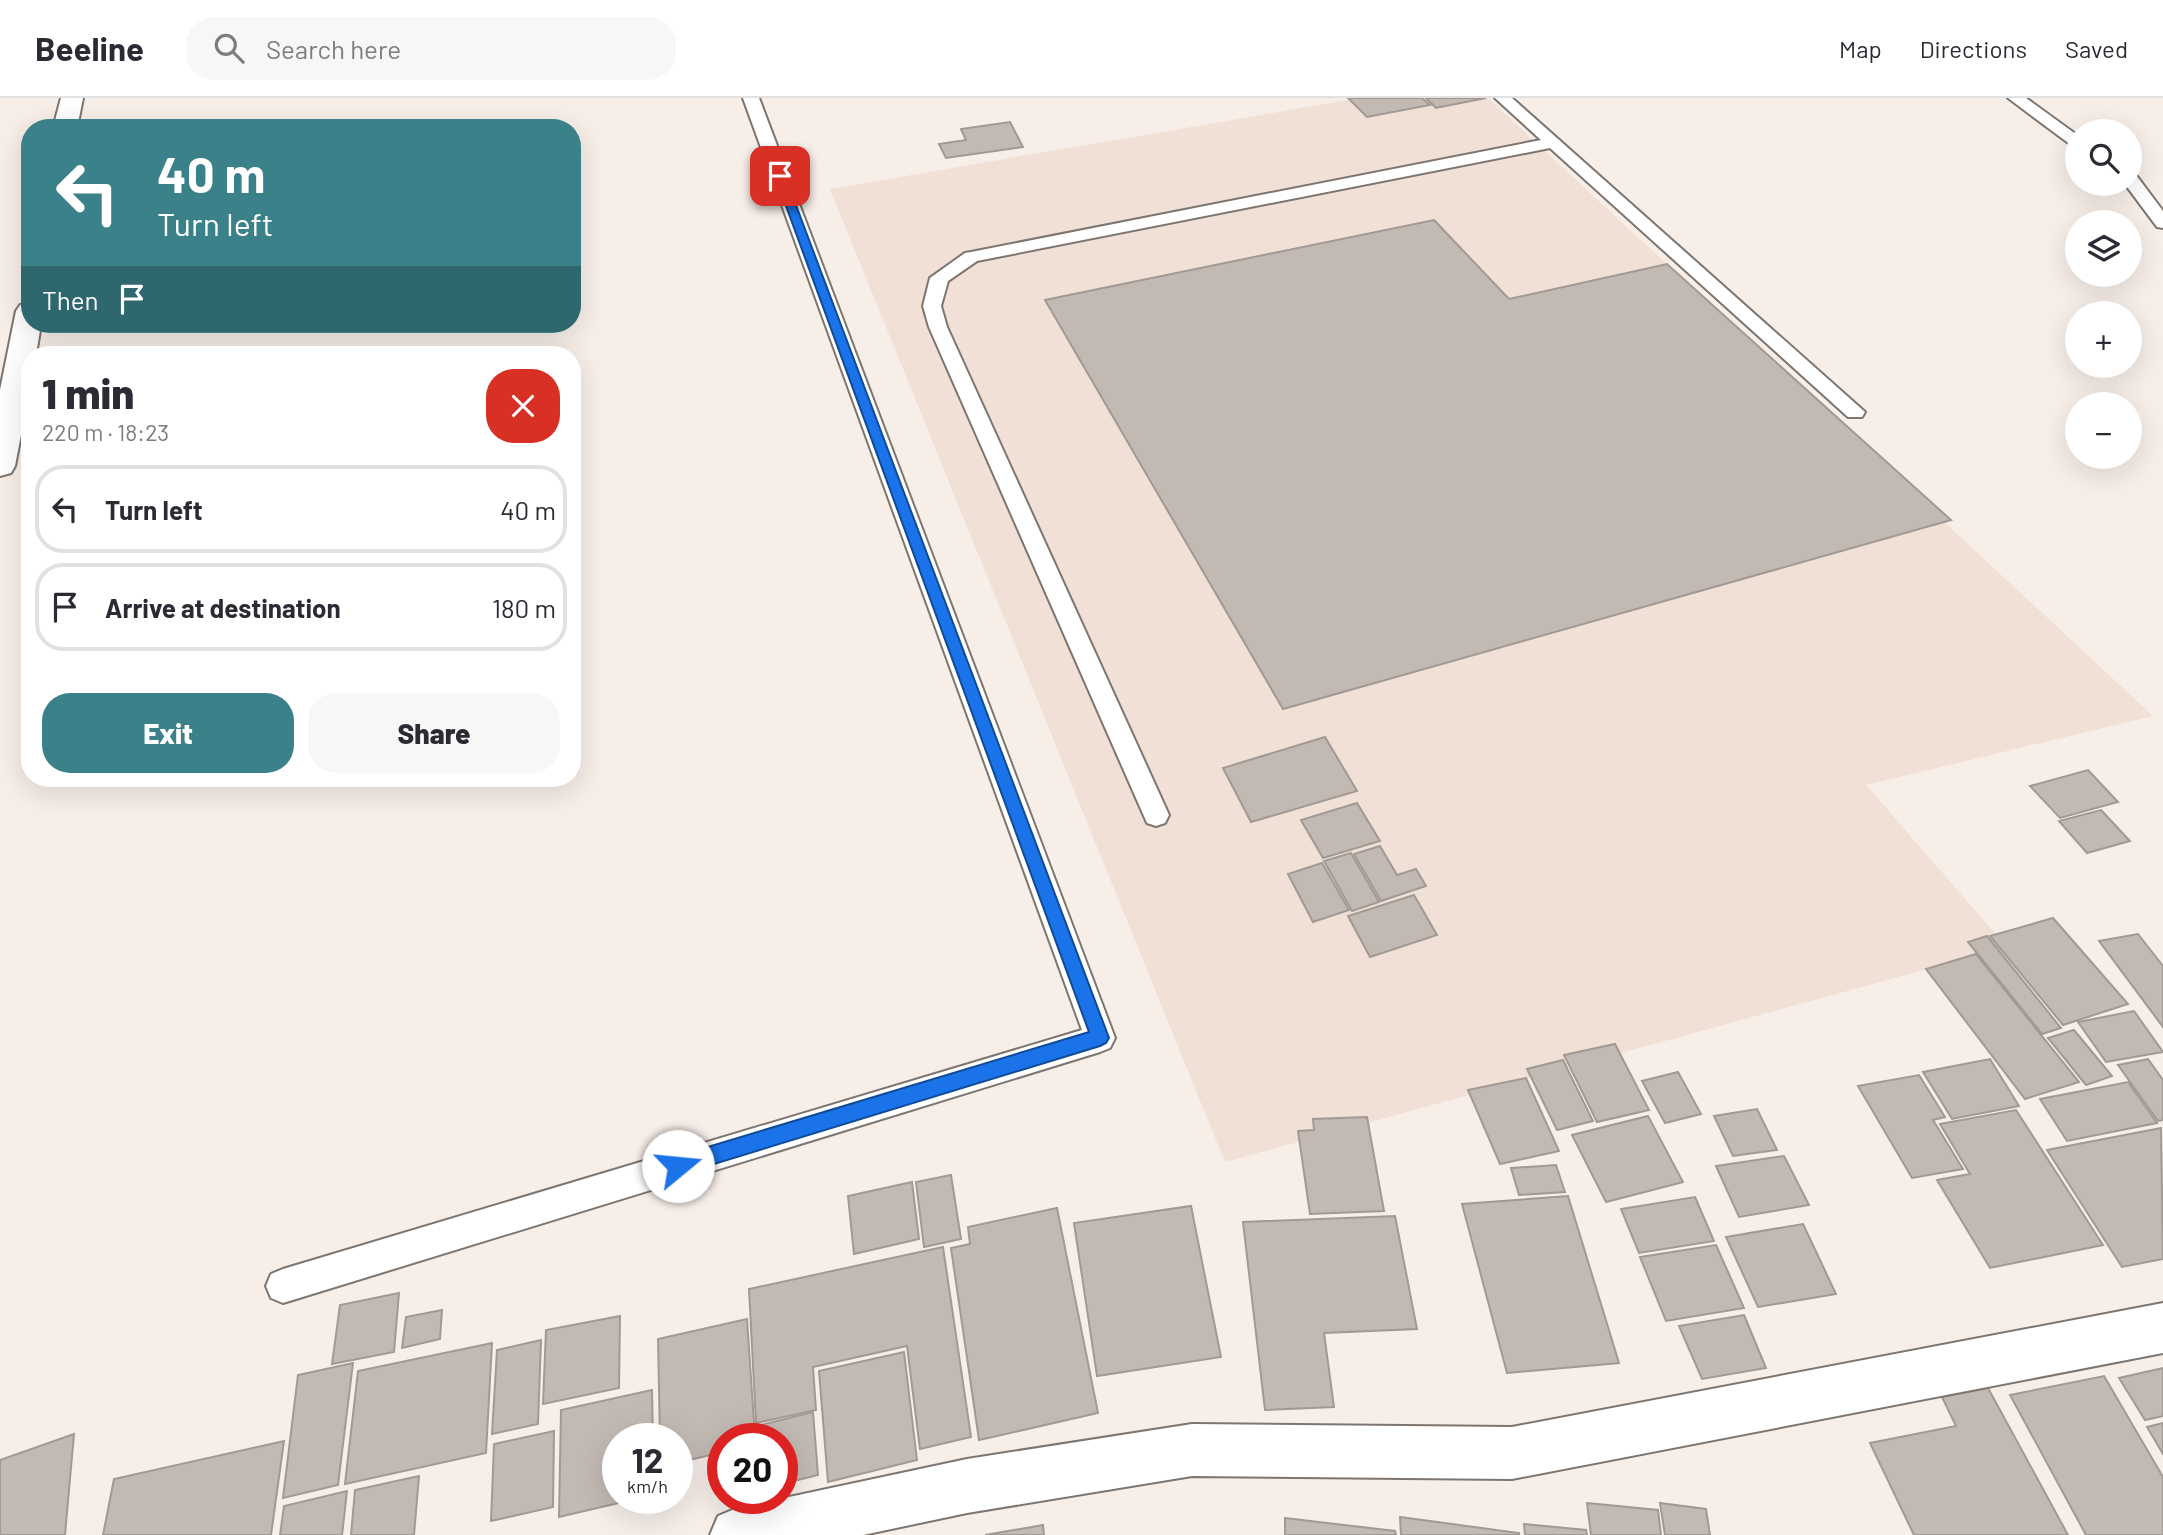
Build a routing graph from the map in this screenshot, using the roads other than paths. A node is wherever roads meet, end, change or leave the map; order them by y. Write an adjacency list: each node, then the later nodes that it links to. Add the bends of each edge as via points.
1 (72, 98): 5 (street)
2 (751, 98): 16 (lane, via 1100,1038)
3 (1503, 98): 7 (lane)
4 (2016, 98): 6 (lane)
5 (67, 119)
6 (2065, 133)
7 (1553, 143): 13 (lane); 15 (lane, via 971,257 939,278 932,306 938,327)
8 (2142, 186): 10 (lane)
9 (2142, 195): 11 (lane)
10 (2163, 196)
11 (2163, 223)
12 (21, 358): 14 (street)
13 (1855, 412)
14 (0, 466)
15 (1156, 815)
16 (283, 1286)
17 (2163, 1328): 18 (street, via 1512,1454 1192,1450 967,1486)
18 (737, 1535)

